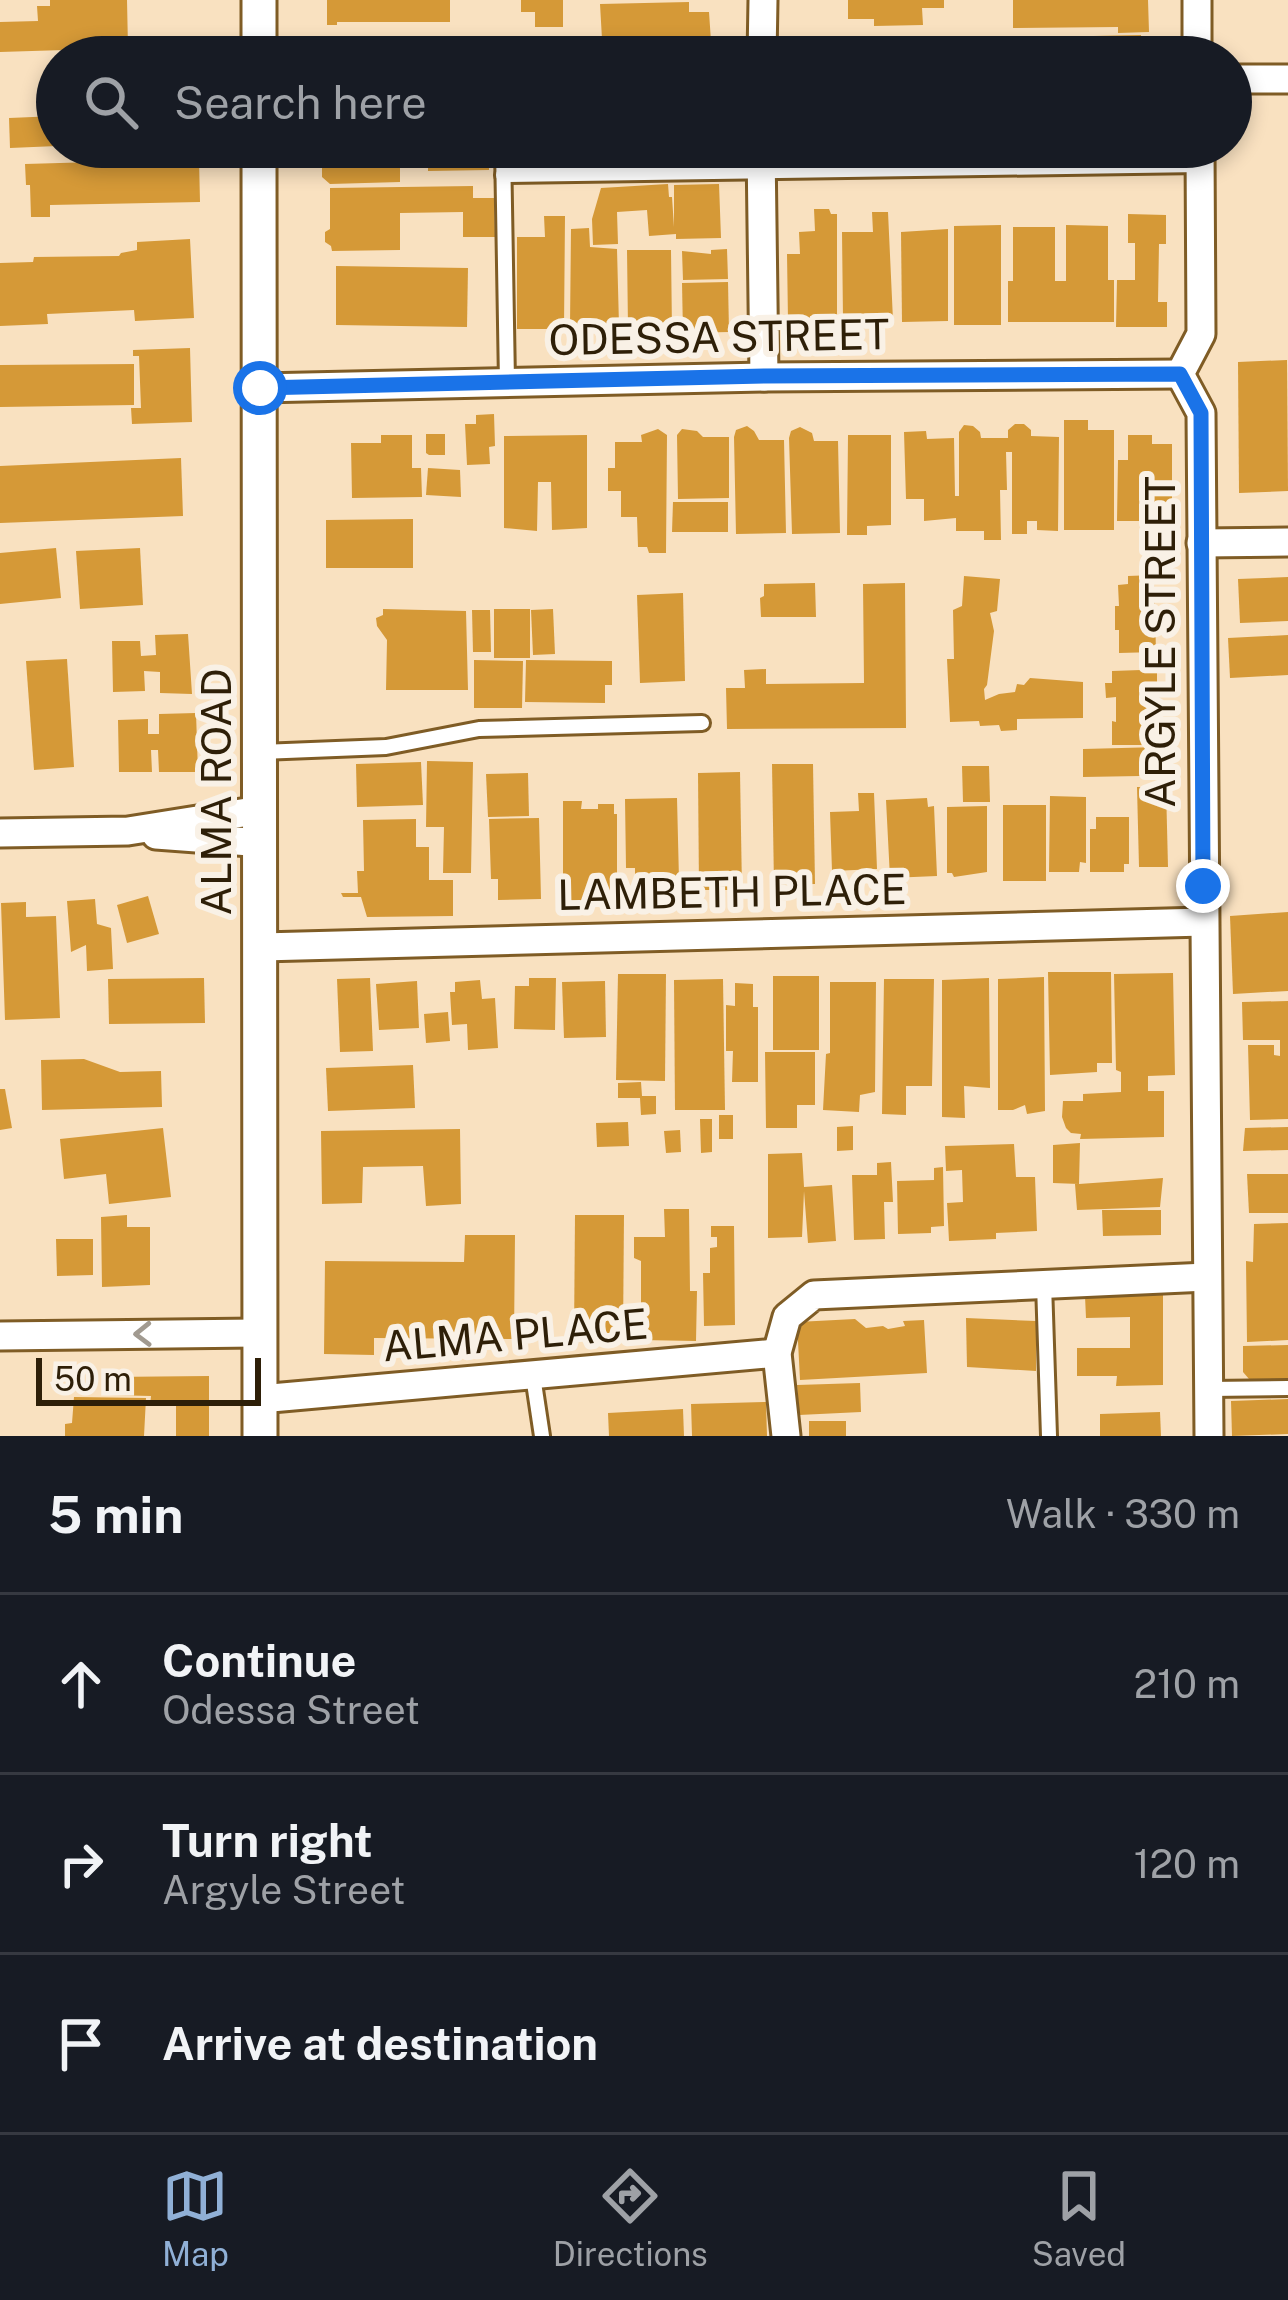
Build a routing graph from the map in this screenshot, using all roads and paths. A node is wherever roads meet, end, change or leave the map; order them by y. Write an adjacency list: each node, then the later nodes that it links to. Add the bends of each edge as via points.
1 (259, 0): 4 (street)
2 (763, 0): 5 (street)
3 (1197, 0): 6 (street)
4 (259, 36)
5 (762, 36)
6 (1197, 36)
7 (1252, 79): 8 (street)
8 (1288, 79)
9 (260, 168): 18 (street, ALMA ROAD)
10 (503, 168): 14 (lane)
11 (616, 168): 14 (lane)
12 (761, 168): 16 (street)
13 (1201, 168): 15 (street, via 1201,334)
14 (503, 175): 17 (lane)
15 (1180, 374): 16 (street, ODESSA STREET); 20 (street, ARGYLE STREET, via 1201,413)
16 (764, 376): 17 (street, ODESSA STREET)
17 (507, 382): 18 (street, ODESSA STREET)
18 (260, 388): 22 (street, ALMA ROAD)
19 (1288, 542): 20 (street)
20 (1202, 543): 25 (street, ARGYLE STREET)
21 (702, 723): 22 (lane, via 479,729 386,747)
22 (261, 752): 23 (street, ALMA ROAD)
23 (261, 827): 24 (street, via 176,838); 26 (street, ALMA ROAD)
24 (0, 832)
25 (1204, 922): 26 (street, LAMBETH PLACE); 27 (street, ARGYLE STREET)
26 (262, 946): 29 (street, ALMA ROAD)
27 (1207, 1277): 28 (street); 34 (street, ARGYLE STREET)
28 (1044, 1284): 31 (street, via 814,1295 788,1317); 39 (lane)
29 (260, 1333): 30 (street, one-way to 30); 35 (street, ALMA ROAD)
30 (0, 1336)
31 (777, 1353): 32 (street, ALMA PLACE); 38 (street)
32 (533, 1376): 35 (street, ALMA PLACE); 37 (lane)
33 (1288, 1388): 34 (lane)
34 (1208, 1389): 40 (street, ARGYLE STREET)
35 (260, 1399): 36 (street, ALMA ROAD)
36 (260, 1436)
37 (542, 1436)
38 (787, 1436)
39 (1049, 1436)
40 (1208, 1436)

